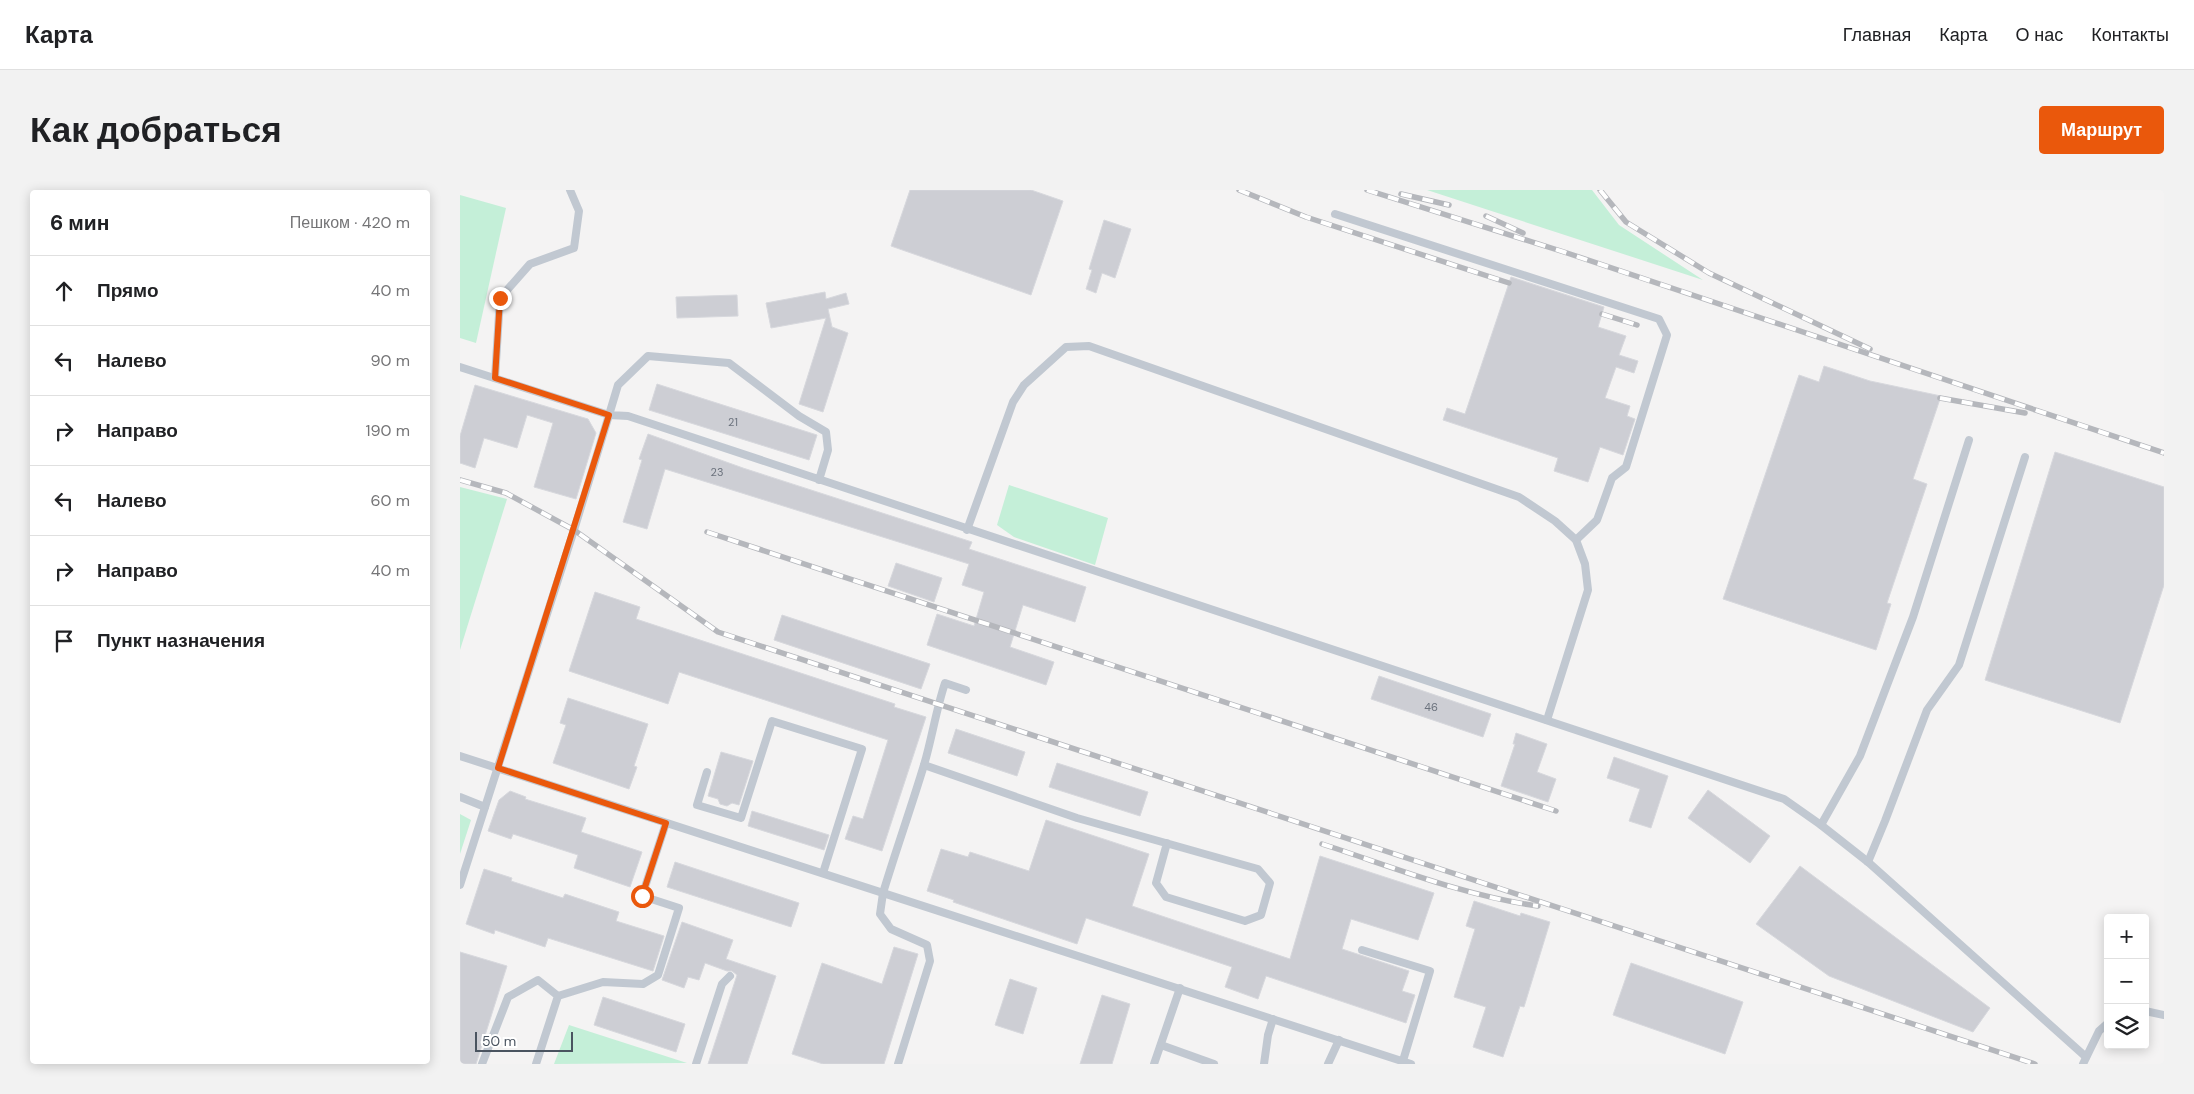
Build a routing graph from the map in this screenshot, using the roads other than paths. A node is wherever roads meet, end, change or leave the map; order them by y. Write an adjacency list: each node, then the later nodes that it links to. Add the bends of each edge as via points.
1 (570, 190): 4 (lane, via 579,211 574,248 530,264 500,298)
2 (1335, 214): 10 (lane, via 1659,319 1667,335 1626,466 1612,478 1597,520)
3 (460, 367): 4 (lane)
4 (495, 378): 5 (lane)
5 (609, 415): 8 (lane, via 628,416); 8 (lane, via 618,385 648,356 729,363 799,416 826,432 828,450); 15 (lane)
6 (1969, 440): 20 (lane, via 1913,617 1864,747)
7 (2025, 457): 22 (lane, via 1959,665 1926,710)
8 (819, 480): 9 (lane)
9 (967, 530): 10 (lane, via 1013,402 1024,385 1066,346 1089,346 1519,497); 12 (lane)
10 (1576, 540): 12 (lane, via 1585,564 1588,590)
11 (966, 690): 14 (lane, via 945,684)
12 (1547, 720): 20 (lane, via 1784,799)
13 (460, 756): 15 (lane)
14 (924, 765): 21 (lane, via 1077,818); 25 (lane)
15 (498, 768): 18 (lane); 19 (lane)
16 (707, 772): 23 (lane, via 697,805 742,818 772,721 862,750)
17 (460, 798): 18 (lane)
18 (486, 808): 24 (lane)
19 (666, 823): 23 (lane); 29 (lane, via 642,896 679,908 658,974 643,984 603,982)
20 (1821, 825): 22 (lane)
21 (1167, 843): 21 (lane, via 1258,869 1270,883 1261,915 1245,921 1166,897 1156,883)
22 (1868, 862): 36 (lane)
23 (823, 873): 25 (lane)
24 (460, 885)
25 (883, 893): 28 (lane); 41 (lane, via 880,914 891,928 927,945 930,961)
26 (1362, 950): 37 (lane, via 1430,971)
27 (730, 976): 40 (lane, via 722,984)
28 (1180, 988): 32 (lane); 35 (lane)
29 (558, 996): 38 (lane, via 538,980 508,997); 39 (lane)
30 (2149, 1012): 31 (lane)
31 (2164, 1015)
32 (1273, 1019): 34 (lane); 44 (lane)
33 (2104, 1026): 36 (lane)
34 (1339, 1040): 37 (lane); 45 (lane)
35 (1161, 1045): 42 (lane); 43 (lane)
36 (2085, 1060)
37 (1405, 1063)
38 (482, 1064)
39 (536, 1064)
40 (696, 1064)
41 (898, 1064)
42 (1154, 1064)
43 (1214, 1064)
44 (1264, 1064)
45 (1328, 1064)

